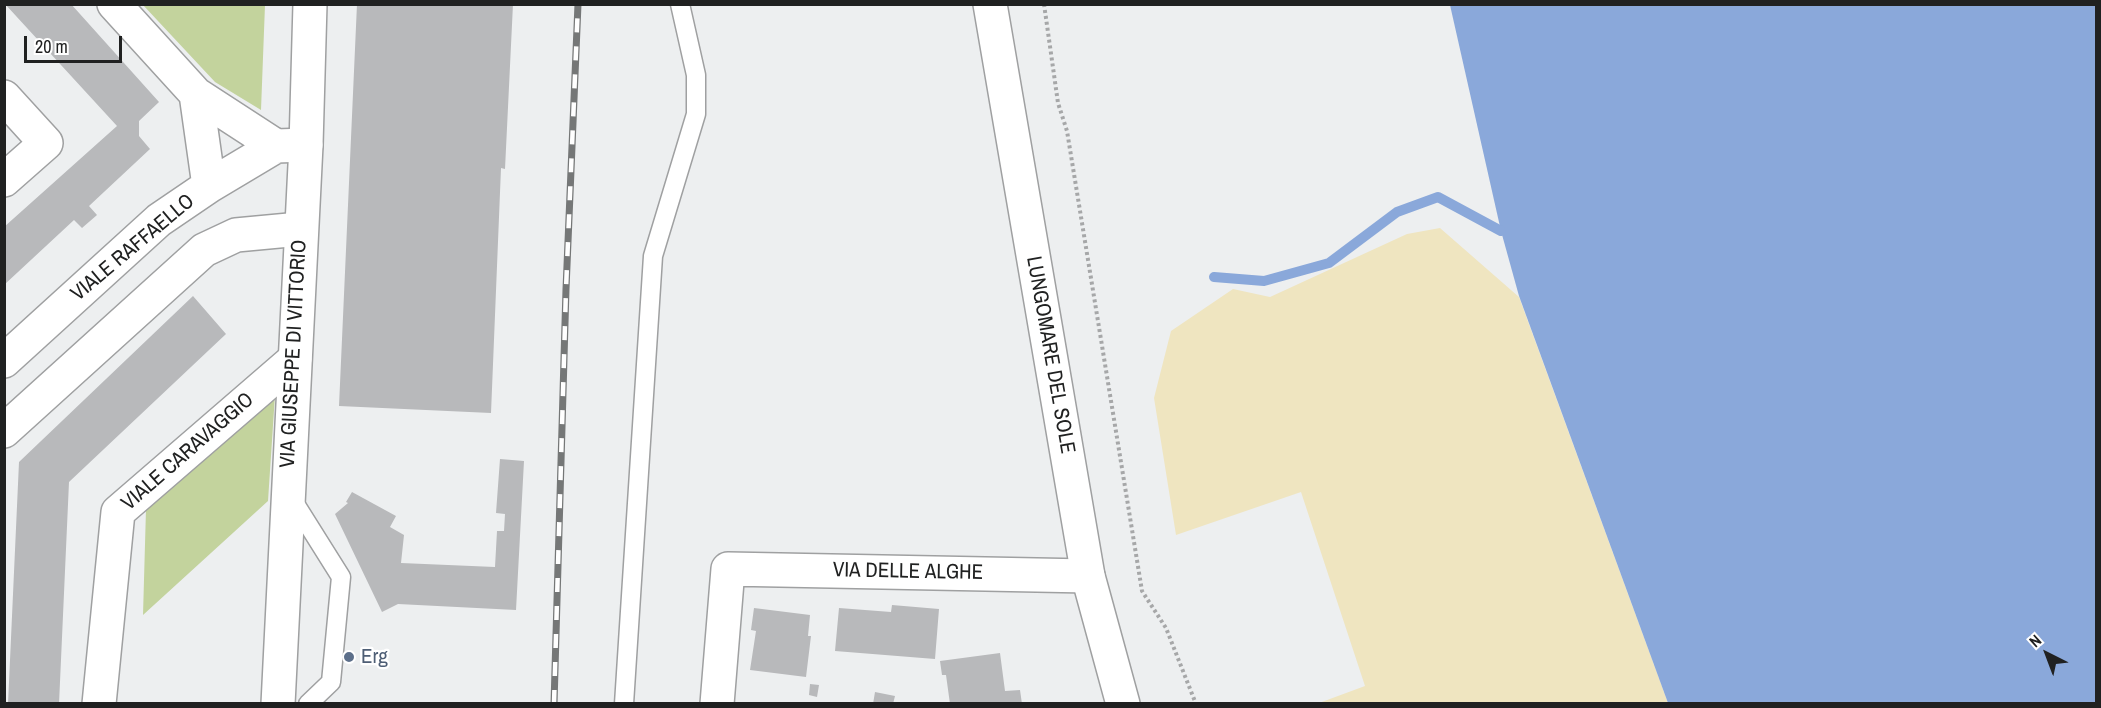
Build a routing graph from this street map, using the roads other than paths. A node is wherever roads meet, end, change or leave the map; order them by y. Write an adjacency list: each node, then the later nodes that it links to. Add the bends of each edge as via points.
1 (114, 4): 5 (street)
2 (310, 4): 7 (street, VIA GIUSEPPE DI VITTORIO)
3 (680, 4): 19 (lane, via 696,75 696,114 654,256)
4 (990, 4): 15 (street, LUNGOMARE DEL SOLE)
5 (196, 94): 7 (street); 9 (street)
6 (4, 97): 8 (street, via 46,143)
7 (291, 145): 9 (street, VIALE RAFFAELLO); 10 (street, VIA GIUSEPPE DI VITTORIO)
8 (4, 180)
9 (208, 186): 12 (street, VIALE RAFFAELLO, via 159,220)
10 (300, 229): 11 (street, VIA GIUSEPPE DI VITTORIO); 13 (street, via 236,235 204,250)
11 (294, 359): 14 (street, VIA GIUSEPPE DI VITTORIO); 16 (street, VIALE CARAVAGGIO, via 118,512)
12 (4, 361)
13 (4, 431)
14 (288, 493): 17 (street, VIA GIUSEPPE DI VITTORIO); 18 (lane, via 341,577 331,682)
15 (1089, 576): 20 (street, VIA DELLE ALGHE, via 728,569); 21 (street, LUNGOMARE DEL SOLE)
16 (99, 704)
17 (279, 704)
18 (308, 704)
19 (624, 704)
20 (717, 704)
21 (1123, 704)

